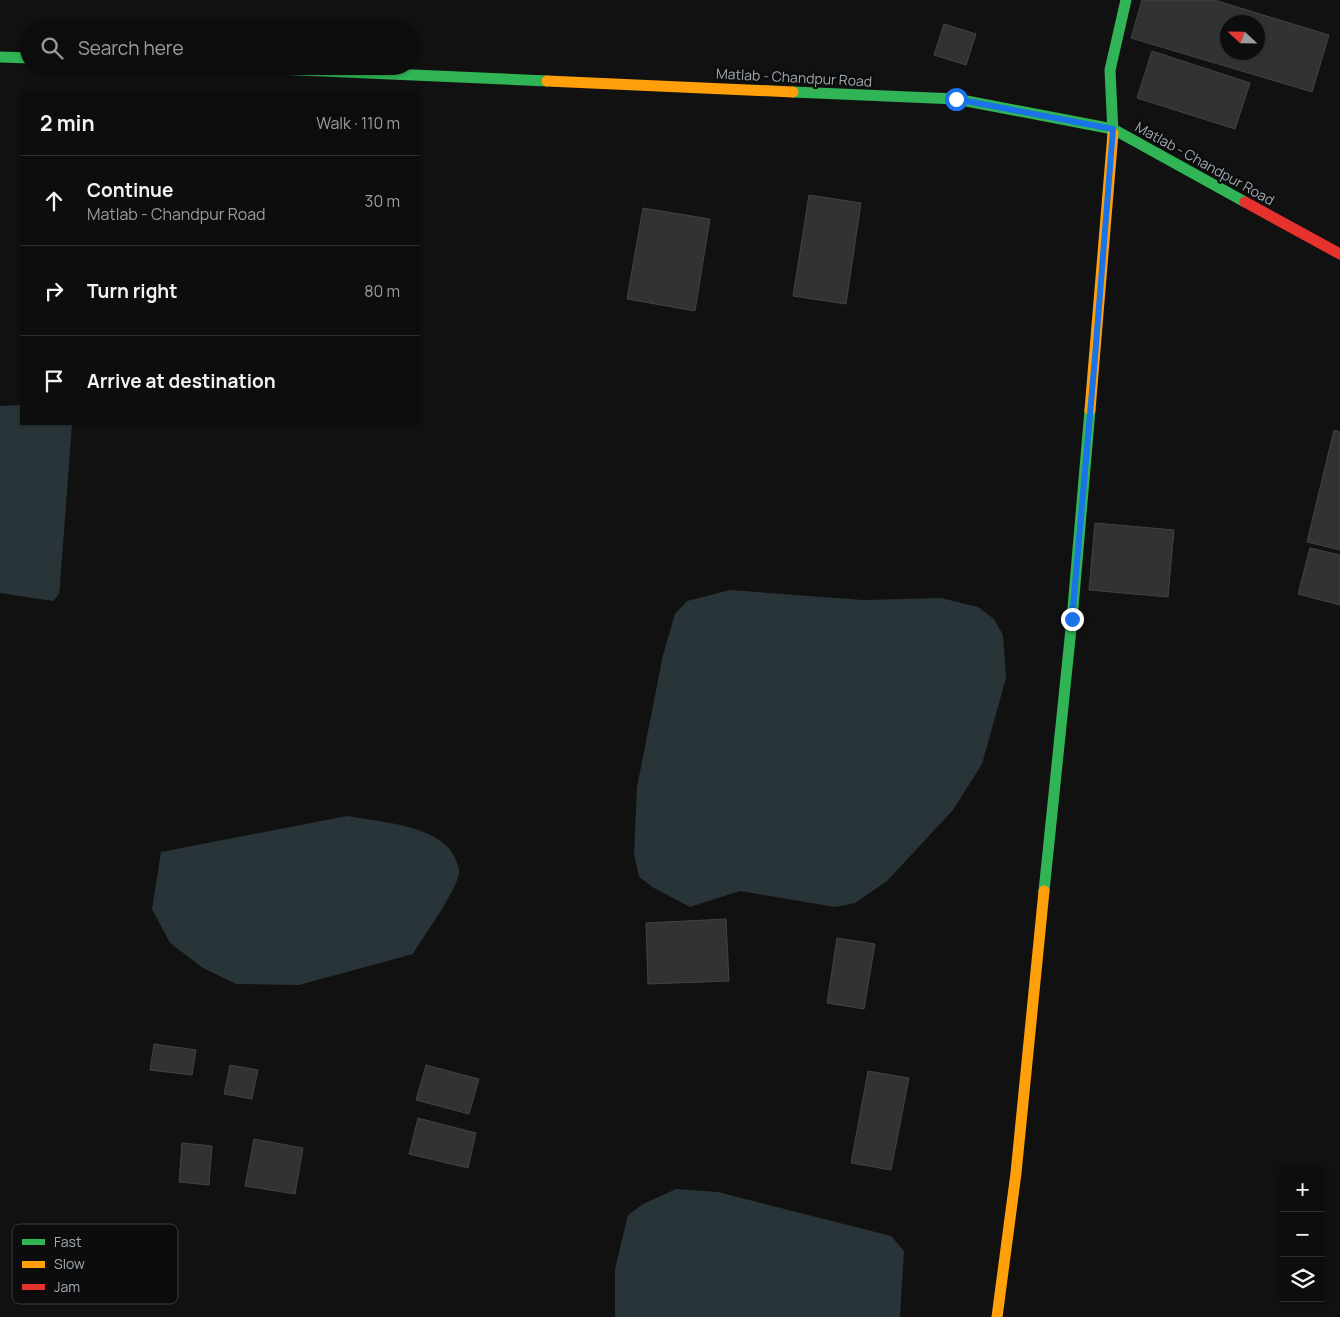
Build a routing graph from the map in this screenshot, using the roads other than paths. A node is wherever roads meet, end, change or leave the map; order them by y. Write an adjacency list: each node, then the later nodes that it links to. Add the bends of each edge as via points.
1 (1126, 0): 5 (street, via 1110,70)
2 (0, 57): 3 (street)
3 (20, 58)
4 (414, 75): 5 (street, Matlab - Chandpur Road, via 956,99)
5 (1113, 129): 6 (street, Matlab - Chandpur Road); 7 (street, via 1072,619 1016,1174)
6 (1340, 254)
7 (997, 1317)

